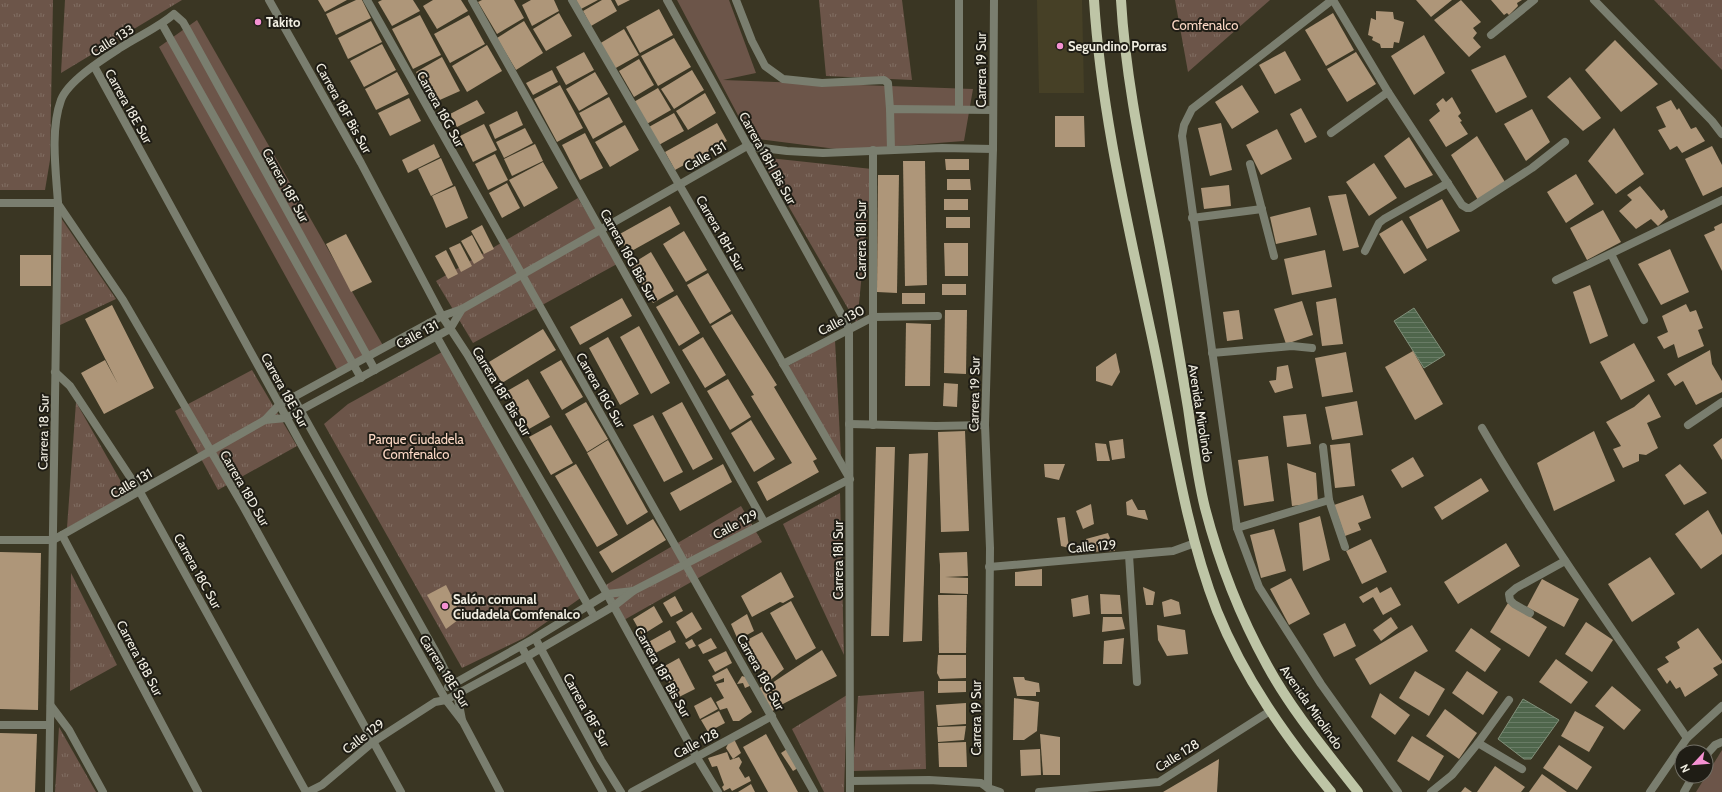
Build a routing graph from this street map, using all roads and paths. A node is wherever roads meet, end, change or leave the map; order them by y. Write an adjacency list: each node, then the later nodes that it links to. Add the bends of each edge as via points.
1 (269, 0): 45 (street, Carrera 18F Bis Sur, via 357,156)
2 (367, 0): 42 (street, Carrera 18G Sur)
3 (472, 0): 38 (street, Carrera 18G Bis Sur)
4 (572, 0): 32 (street, Carrera 18H Sur)
5 (667, 0): 26 (street, Carrera 18H Bis Sur)
6 (736, 0): 21 (street, via 752,42 765,66 783,79 822,83 884,80 888,84)
7 (959, 0): 20 (street)
8 (994, 0): 22 (street, Carrera 19 Sur)
9 (1094, 0): 82 (main road, via 1102,78 1126,216)
10 (1121, 0): 134 (main road, Avenida Mirolindo, via 1126,52 1197,467 1217,549 1229,583 1266,665 1289,702)
11 (1332, 0): 19 (street); 37 (street, via 1192,109 1182,136)
12 (1534, 0): 16 (street)
13 (1594, 0): 24 (street)
14 (174, 14): 15 (street, Calle 133); 55 (street, Carrera 18F Sur, via 187,29)
15 (162, 24): 17 (street, Calle 133, via 120,47); 56 (street)
16 (1491, 35)
17 (94, 66): 18 (street, Calle 133); 63 (street, Carrera 18E Sur)
18 (77, 78): 35 (street, Carrera 18 Sur, via 61,99 56,124)
19 (1388, 92): 23 (street); 31 (street)
20 (959, 108): 21 (street); 22 (street)
21 (890, 109): 29 (street)
22 (993, 110): 27 (street, Carrera 19 Sur)
23 (1331, 133)
24 (1722, 134)
25 (1565, 142): 31 (street, via 1532,168 1470,208 1462,205)
26 (747, 146): 28 (street, via 823,153); 32 (street, Calle 131); 50 (street, Carrera 18H Bis Sur)
27 (992, 148): 29 (street); 69 (street, Carrera 19 Sur)
28 (873, 150): 29 (street); 47 (street, Carrera 18I Sur)
29 (891, 150)
30 (1250, 164): 36 (street)
31 (1448, 183): 39 (street, via 1379,223)
32 (679, 185): 38 (street, Calle 131); 57 (street, Carrera 18H Sur)
33 (1722, 200): 40 (street)
34 (0, 203): 35 (street)
35 (58, 203): 59 (street, Carrera 18 Sur); 73 (street, Carrera 18D Sur, via 122,300)
36 (1262, 209): 37 (street); 41 (street)
37 (1192, 218): 54 (street)
38 (601, 230): 42 (street, Calle 131); 77 (street, Carrera 18G Bis Sur)
39 (1365, 251)
40 (1611, 254): 43 (street); 48 (street)
41 (1274, 256)
42 (521, 275): 44 (street, Calle 131); 86 (street, Carrera 18G Sur)
43 (1556, 280)
44 (462, 309): 45 (street, Calle 131); 51 (street, Calle 131)
45 (442, 316): 49 (street, Calle 131); 51 (street, Carrera 18F Bis Sur)
46 (938, 316): 47 (street, Calle 130)
47 (873, 317): 50 (street, Calle 130); 68 (street, Carrera 18I Sur)
48 (1644, 320)
49 (429, 323): 52 (street); 55 (street, Calle 131)
50 (849, 328): 57 (street, Calle 130); 67 (street, Carrera 18I Sur)
51 (450, 329): 52 (street, Calle 131); 89 (street, Carrera 18F Bis Sur)
52 (437, 337): 58 (street, Calle 131); 90 (street)
53 (1312, 348): 54 (street, via 1292,346)
54 (1212, 353): 78 (street)
55 (367, 357): 56 (street, Calle 131); 58 (street, Carrera 18F Sur)
56 (354, 364): 60 (street); 61 (street, Calle 131)
57 (783, 364): 74 (street, Carrera 18H Sur)
58 (375, 370): 60 (street, Calle 131)
59 (55, 372): 75 (street, Carrera 18C Sur, via 70,386); 81 (street, Carrera 18 Sur)
60 (361, 378): 64 (street, Calle 131)
61 (293, 398): 63 (street, Calle 131); 64 (street, Carrera 18E Sur)
62 (1722, 402): 70 (street)
63 (279, 405): 65 (street, Carrera 18E Sur); 66 (street, Calle 131)
64 (300, 410): 65 (street, Calle 131); 99 (street, Carrera 18E Sur, via 438,656)
65 (286, 418): 66 (street, Calle 131); 100 (street, Carrera 18E Sur)
66 (266, 420): 73 (street, Calle 131)
67 (850, 424): 68 (street); 74 (street, Carrera 18I Sur)
68 (874, 425): 69 (street)
69 (985, 425): 87 (street, Carrera 19 Sur)
70 (1688, 425)
71 (1482, 428): 85 (street, via 1510,477)
72 (1323, 448): 76 (street)
73 (210, 452): 75 (street, Calle 131); 113 (street, Carrera 18D Sur, via 243,506)
74 (850, 479): 77 (street, Calle 129); 117 (street, Carrera 18I Sur)
75 (140, 492): 79 (street, Calle 131); 122 (street, Carrera 18C Sur)
76 (1329, 500): 78 (street); 83 (street)
77 (764, 522): 86 (street, Calle 129)
78 (1237, 528): 135 (street, via 1259,588 1321,684)
79 (62, 536): 81 (street, Calle 131); 121 (street, Carrera 18B Sur)
80 (0, 540): 81 (street, Calle 131)
81 (53, 540): 105 (street, Carrera 18 Sur)
82 (1195, 543): 84 (street, Calle 129, via 1173,551); 107 (main road, via 1217,611 1249,677)
83 (1345, 547)
84 (1129, 555): 87 (street, Calle 129); 98 (street)
85 (1565, 561): 92 (street, via 1509,594 1514,604); 112 (street)
86 (686, 563): 88 (street, Calle 129); 108 (street, Carrera 18G Sur)
87 (989, 567): 118 (street, Carrera 19 Sur)
88 (633, 591): 89 (street, Calle 129); 91 (street, Calle 129)
89 (607, 594): 90 (street, Calle 129); 91 (street, Carrera 18F Bis Sur)
90 (588, 604): 93 (street); 94 (street, Calle 129)
91 (614, 606): 93 (street, Calle 129); 115 (street, Carrera 18F Bis Sur)
92 (1530, 613)
93 (594, 616): 96 (street, Calle 129)
94 (535, 638): 95 (street, Calle 129); 96 (street, Carrera 18F Sur)
95 (521, 646): 97 (street, Carrera 18F Sur); 99 (street, Calle 129)
96 (541, 649): 97 (street, Calle 129); 126 (street, Carrera 18F Sur)
97 (526, 657): 101 (street, Calle 129); 125 (street, Carrera 18F Sur)
98 (1137, 682)
99 (451, 684): 100 (street, Calle 129); 101 (street, Carrera 18E Sur)
100 (441, 691): 102 (street, Carrera 18E Sur); 104 (street, Calle 129)
101 (457, 694): 102 (street, Calle 129); 109 (street, Carrera 18E Sur)
102 (446, 700): 104 (street, Calle 129); 109 (street, Carrera 18E Sur)
103 (1509, 700): 114 (street)
104 (435, 702): 113 (street, Calle 129)
105 (50, 706): 111 (street, Carrera 18 Sur); 120 (street, via 69,730)
106 (1721, 707): 112 (street)
107 (1270, 711): 132 (street, Calle 128, via 1159,782); 133 (main road)
108 (772, 716): 115 (street, Calle 128); 129 (street, Carrera 18G Sur)
109 (463, 722): 124 (street, Carrera 18E Sur)
110 (0, 724): 111 (street)
111 (50, 725): 119 (street, Carrera 18 Sur)
112 (1688, 738): 137 (street)
113 (373, 742): 122 (street, Calle 129, via 322,785); 123 (street, Carrera 18D Sur)
114 (1478, 743): 116 (street); 136 (street, via 1452,775)
115 (696, 756): 127 (street, Calle 128); 128 (street, Carrera 18F Bis Sur)
116 (1522, 769)
117 (850, 781): 118 (street, via 929,780 981,783); 130 (street, Carrera 18I Sur)
118 (988, 788): 131 (street)
119 (49, 792)
120 (103, 792)
121 (198, 792)
122 (307, 792)
123 (401, 792)
124 (500, 792)
125 (603, 792)
126 (621, 792)
127 (632, 792)
128 (718, 792)
129 (814, 792)
130 (850, 792)
131 (1000, 792)
132 (1039, 792)
133 (1331, 792)
134 (1358, 792)
135 (1398, 792)
136 (1431, 792)
137 (1650, 792)

